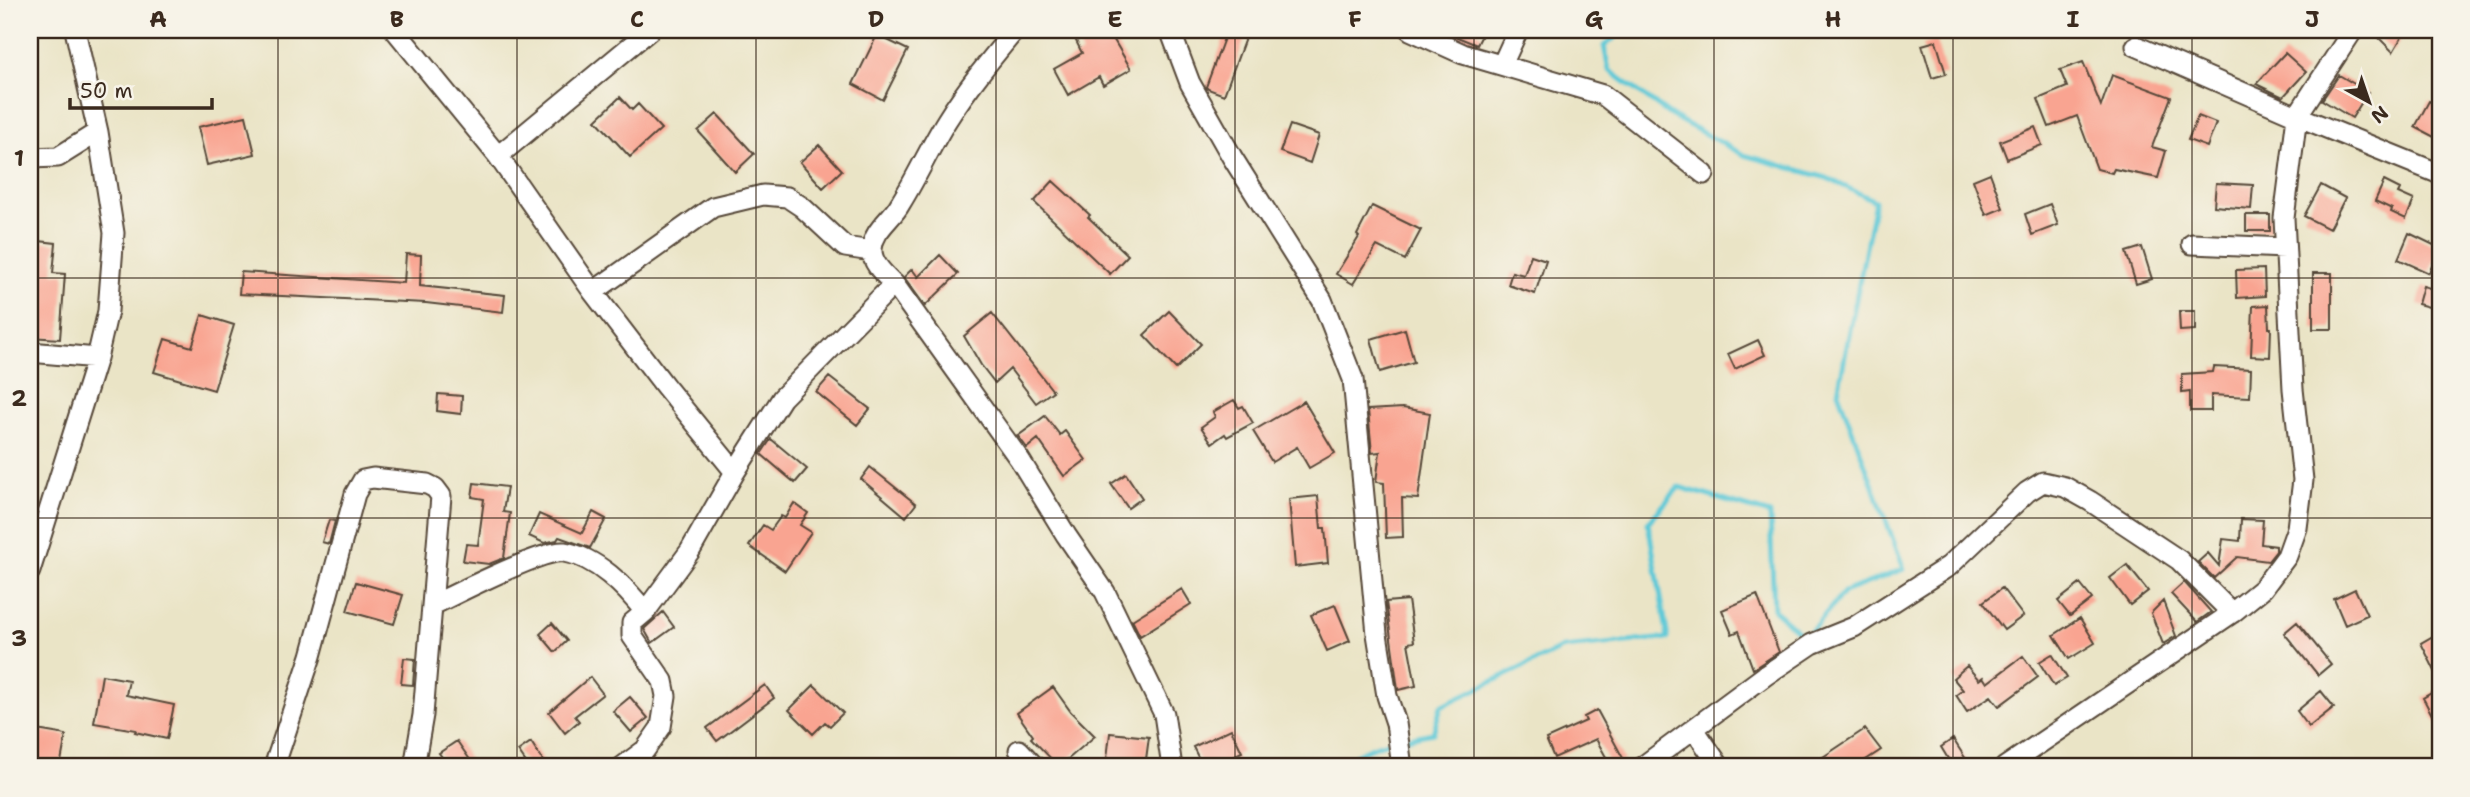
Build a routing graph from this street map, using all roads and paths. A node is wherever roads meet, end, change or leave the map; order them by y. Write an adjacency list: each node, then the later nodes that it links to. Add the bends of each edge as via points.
1 (75, 30): 12 (street)
2 (395, 30): 13 (street)
3 (650, 30): 13 (street)
4 (1014, 30): 19 (street, via 948,118 899,207 875,236)
5 (1170, 30): 31 (street, via 1190,83 1231,157 1322,300 1353,379 1377,634)
6 (1409, 30): 10 (street)
7 (1518, 30): 10 (street)
8 (2353, 30): 11 (street)
9 (2136, 46): 11 (street)
10 (1502, 65): 15 (street, via 1603,95)
11 (2297, 116): 16 (street); 18 (street, via 2284,218)
12 (98, 132): 14 (street, via 58,157); 23 (street, via 114,233 108,311)
13 (498, 156): 21 (street)
14 (30, 158)
15 (1704, 174)
16 (2440, 174)
17 (2192, 244): 18 (street)
18 (2285, 248): 28 (street, via 2303,480 2297,528 2287,556 2263,588)
19 (871, 251): 20 (street, via 878,268); 21 (street, via 845,247 787,197 763,195 713,207)
20 (894, 284): 24 (street, via 782,398); 36 (street, via 1020,460 1105,592 1164,714)
21 (593, 292): 24 (street)
22 (30, 352): 23 (street)
23 (97, 358): 25 (street)
24 (734, 472): 27 (street, via 690,551)
25 (30, 571)
26 (433, 605): 27 (street, via 495,575 561,551 589,560 630,592); 32 (street, via 441,496 427,484 363,480); 33 (street)
27 (645, 612): 34 (street, via 632,624 632,636 663,681 666,696 661,727 645,750)
28 (2232, 613): 29 (street, via 2179,561 2090,501 2043,482 1949,566 1854,627 1812,644); 39 (street)
29 (1694, 729): 37 (street); 38 (street)
30 (1019, 750): 35 (street)
31 (1401, 759)
32 (274, 767)
33 (414, 767)
34 (622, 767)
35 (1035, 767)
36 (1171, 767)
37 (1642, 767)
38 (1720, 767)
39 (2005, 767)

